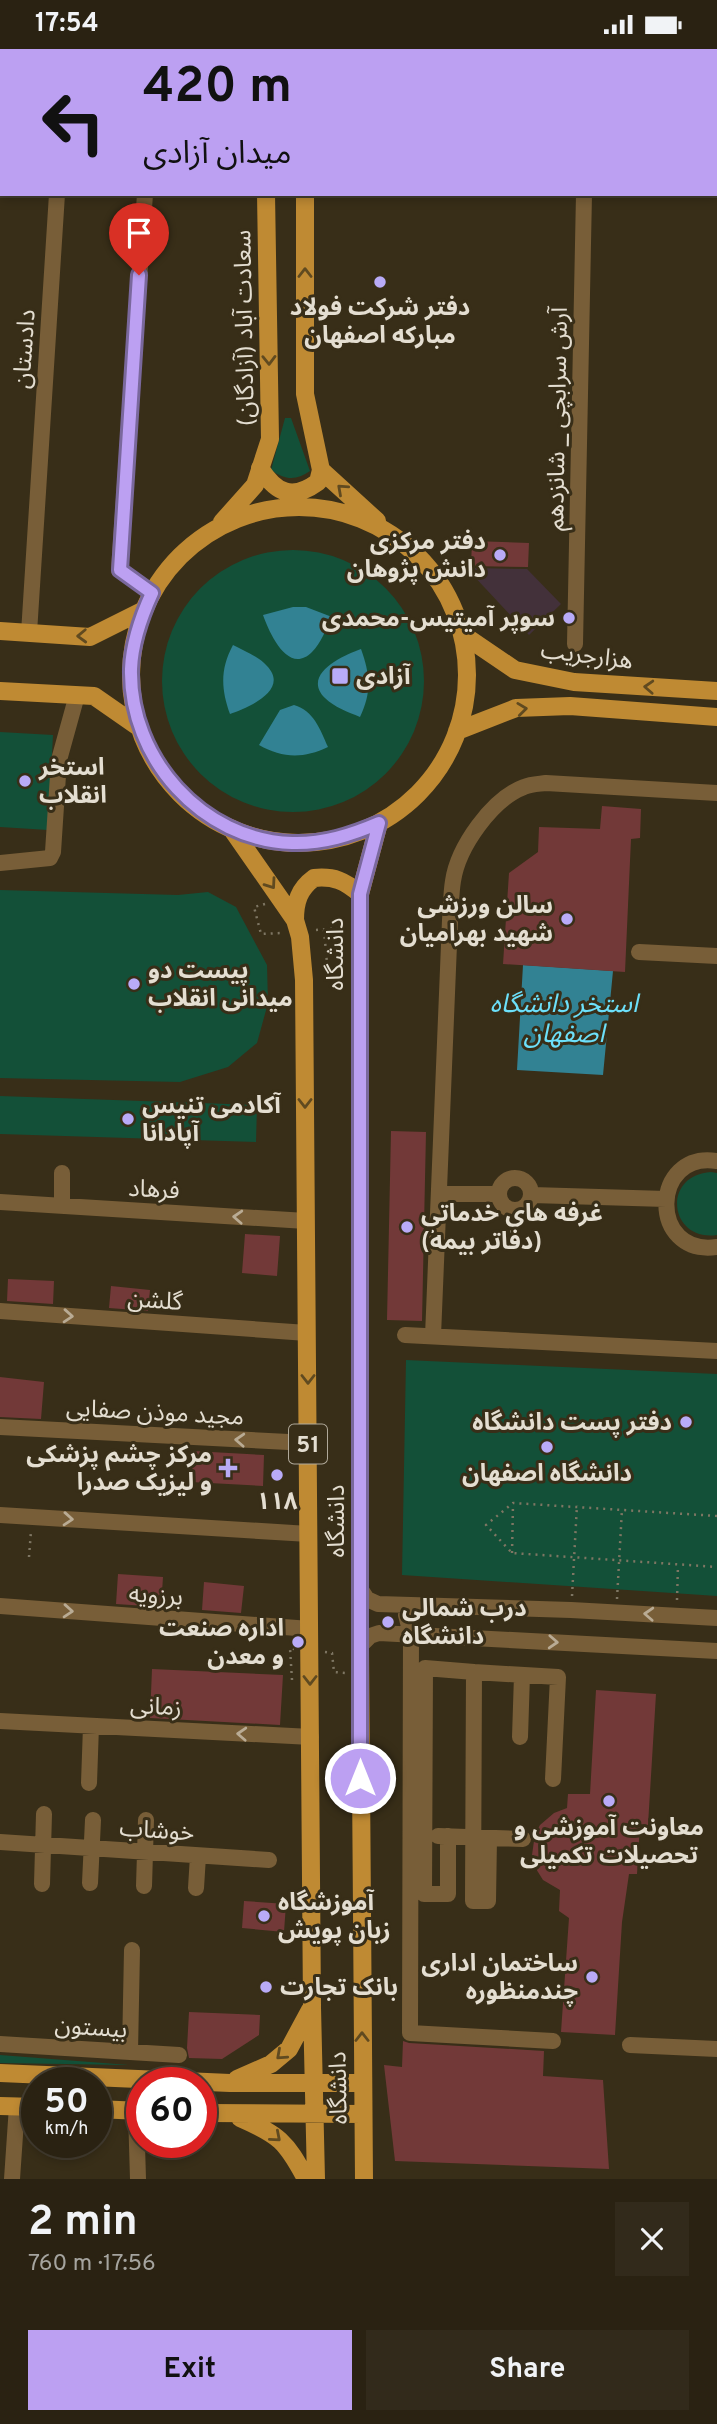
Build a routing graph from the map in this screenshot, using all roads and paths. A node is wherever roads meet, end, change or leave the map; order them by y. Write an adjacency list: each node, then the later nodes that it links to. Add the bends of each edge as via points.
1 (57, 196): 13 (street, دادستان)
2 (145, 196): 10 (street, via 120,570)
3 (266, 196): 6 (main road, سعادت آباد (آزادگان), one-way to 6, via 270,439)
4 (305, 196): 7 (main road, one-way to 4, via 305,394)
5 (584, 196): 15 (street, آرش سرابچی _ شانزدهم)
6 (260, 468): 7 (main road, via 271,486 286,492 305,491 318,482); 8 (main road, سعادت آباد (آزادگان), via 255,485)
7 (321, 470): 9 (main road, one-way to 7)
8 (217, 528): 9 (main road, via 265,510 306,506 366,520); 10 (main road, via 192,545)
9 (393, 535): 14 (main road, via 417,554 436,578)
10 (152, 593): 11 (main road)
11 (144, 610): 13 (main road, one-way to 13, via 90,637); 20 (main road, via 131,669)
12 (0, 631): 13 (main road)
13 (29, 633)
14 (462, 634): 17 (main road, هزارجریب, one-way to 14, via 574,683 515,670); 21 (main road, via 467,666)
15 (575, 644)
16 (0, 691): 18 (main road)
17 (717, 691)
18 (77, 695): 20 (main road, via 94,696); 25 (street, via 59,760 53,852 50,858)
19 (717, 717): 21 (main road, one-way to 19, via 516,708 570,706)
20 (140, 728): 24 (main road, via 154,760 175,788)
21 (457, 731): 23 (main road, via 427,784)
22 (717, 793): 37 (street, via 546,783 525,786 506,797 474,832 453,879)
23 (379, 823): 24 (main road, via 351,835 290,843); 26 (main road, دانشگاه / 51)
24 (230, 828): 28 (main road, دانشگاه / 51, one-way to 28)
25 (0, 863)
26 (360, 894): 28 (main road, via 343,881 314,878 300,892); 64 (main road, دانشگاه / 51)
27 (254, 907): 30 (path)
28 (295, 920): 42 (main road, دانشگاه / 51, one-way to 42, via 304,980)
29 (324, 930): 33 (path)
30 (261, 934)
31 (639, 952): 32 (street)
32 (717, 956)
33 (328, 974)
34 (717, 1161): 39 (street, via 684,1168 669,1185)
35 (62, 1173): 41 (street)
36 (499, 1194): 37 (street); 38 (street, via 507,1208 516,1210 527,1206); 38 (street, via 504,1182 514,1177 528,1183)
37 (439, 1195): 47 (street)
38 (532, 1195): 39 (street)
39 (666, 1199): 43 (street, via 668,1219 681,1238 698,1246)
40 (0, 1202): 41 (street, فرهاد)
41 (62, 1206): 42 (street, فرهاد, one-way to 41)
42 (306, 1221): 45 (main road, دانشگاه / 51)
43 (717, 1247)
44 (0, 1311): 45 (street, گلشن, one-way to 45)
45 (307, 1333): 50 (main road, دانشگاه / 51, one-way to 50)
46 (405, 1335): 47 (street)
47 (433, 1336): 48 (street)
48 (717, 1351)
49 (0, 1427): 50 (street, مجید موذن صفایی, one-way to 49)
50 (308, 1443): 57 (main road, دانشگاه / 51)
51 (513, 1503): 52 (path); 58 (path); 58 (path, via 486,1525)
52 (577, 1505): 53 (path); 60 (path)
53 (622, 1509): 55 (path); 61 (path)
54 (0, 1515): 56 (street)
55 (717, 1516)
56 (32, 1517): 57 (street, one-way to 57); 59 (path)
57 (309, 1535): 71 (main road, دانشگاه / 51)
58 (512, 1553): 60 (path)
59 (29, 1557)
60 (574, 1557): 61 (path); 67 (path)
61 (619, 1561): 62 (path); 68 (path)
62 (678, 1565): 63 (path); 69 (path)
63 (717, 1567)
64 (361, 1590): 65 (street, via 378,1604); 73 (main road, دانشگاه / 51)
65 (411, 1605): 67 (street); 72 (street, via 406,1615)
66 (0, 1606): 71 (street, برزویه, one-way to 71)
67 (571, 1610): 68 (street)
68 (616, 1612): 69 (street, one-way to 68)
69 (677, 1616): 70 (street)
70 (717, 1618)
71 (310, 1629): 83 (main road, دانشگاه / 51, one-way to 83)
72 (411, 1634): 73 (street, via 379,1633); 75 (street, one-way to 75); 90 (street)
73 (360, 1646): 115 (main road, دانشگاه / 51, one-way to 73)
74 (300, 1649): 80 (path, via 290,1648)
75 (717, 1650)
76 (321, 1652): 78 (path, via 332,1653 334,1672)
77 (474, 1672): 79 (street); 90 (street, via 425,1668); 92 (street)
78 (356, 1674)
79 (522, 1675): 84 (street); 85 (street, via 558,1677)
80 (292, 1680)
81 (0, 1721): 82 (street, زمانی)
82 (91, 1726): 83 (street, زمانی, one-way to 82); 86 (street)
83 (310, 1737): 105 (main road, دانشگاه / 51)
84 (520, 1737)
85 (553, 1779)
86 (89, 1783)
87 (44, 1814): 95 (street)
88 (93, 1820): 96 (street)
89 (146, 1820): 97 (street)
90 (417, 1835): 91 (street); 91 (street, via 424,1894 448,1894); 106 (street, via 410,2033)
91 (448, 1836): 92 (street)
92 (481, 1838): 93 (street)
93 (523, 1839)
94 (0, 1842): 95 (street, خوشاب)
95 (43, 1845): 96 (street, خوشاب); 101 (street)
96 (91, 1849): 97 (street, خوشاب); 100 (street)
97 (145, 1852): 98 (street, خوشاب); 102 (street)
98 (198, 1856): 99 (street, خوشاب); 103 (street)
99 (269, 1860)
100 (90, 1883)
101 (42, 1884)
102 (144, 1886)
103 (196, 1888)
104 (132, 1950): 110 (street)
105 (312, 2007): 113 (main road, دانشگاه / 51); 114 (main road, one-way to 114, via 289,2049 271,2064)
106 (553, 2041)
107 (0, 2044): 110 (street, بیستون)
108 (631, 2045): 109 (street)
109 (717, 2049)
110 (130, 2052): 111 (street, بیستون)
111 (179, 2055)
112 (0, 2075): 114 (main road); 116 (main road)
113 (314, 2081): 114 (main road); 115 (main road); 121 (main road, 51)
114 (230, 2083)
115 (362, 2083): 120 (main road, دانشگاه / 51)
116 (0, 2085)
117 (8, 2106): 123 (street)
118 (217, 2113): 119 (main road)
119 (230, 2113): 121 (main road); 125 (main road, one-way to 125, via 271,2131 292,2152)
120 (363, 2114): 121 (main road); 127 (main road, دانشگاه / 51)
121 (315, 2115): 126 (main road, دانشگاه / 51)
122 (138, 2158): 124 (street)
123 (12, 2179)
124 (138, 2179)
125 (306, 2179)
126 (316, 2179)
127 (364, 2179)

